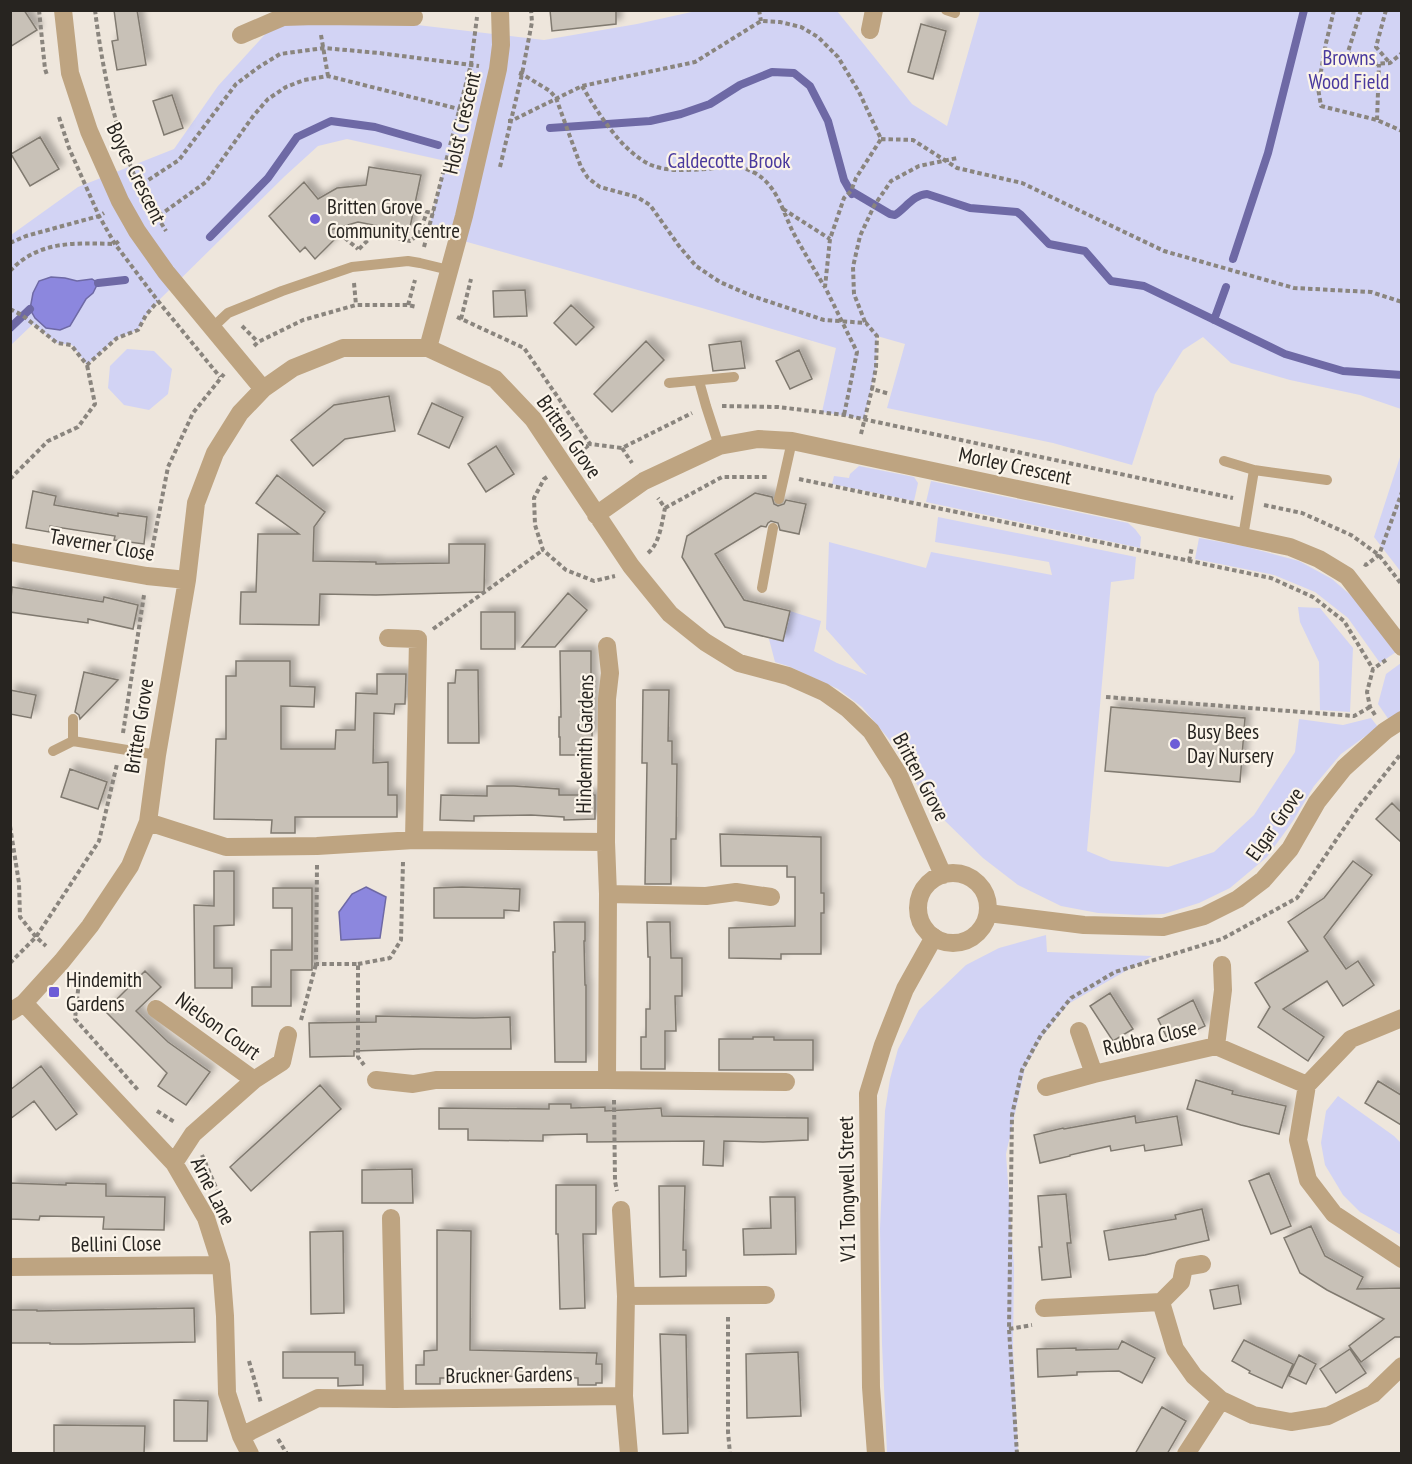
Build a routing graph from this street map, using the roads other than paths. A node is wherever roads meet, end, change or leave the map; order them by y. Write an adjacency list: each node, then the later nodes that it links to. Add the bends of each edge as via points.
1 (63, 10): 9 (street, Boyce Crescent, via 70,73 89,131 120,201 166,272)
2 (500, 10): 8 (street, Holst Crescent, via 498,69)
3 (874, 10): 6 (street)
4 (282, 14): 5 (street); 7 (street)
5 (414, 17)
6 (870, 30)
7 (241, 35)
8 (449, 270): 9 (lane, via 408,261 352,267 228,314); 10 (street, Holst Crescent)
9 (212, 328): 14 (street, Boyce Crescent)
10 (428, 348): 14 (street, Britten Grove, via 343,348 293,368); 21 (street, Britten Grove, via 495,380 533,419)
11 (734, 377): 12 (lane)
12 (699, 381): 13 (lane); 16 (lane)
13 (669, 383)
14 (263, 389): 25 (street, Britten Grove, via 240,412 215,453 196,503)
15 (792, 441): 16 (street, Morley Crescent, via 758,439); 20 (lane); 23 (street, Morley Crescent)
16 (719, 446): 21 (street, Morley Crescent, via 644,481)
17 (1224, 461): 18 (lane)
18 (1254, 470): 19 (lane); 23 (lane)
19 (1327, 480)
20 (778, 498)
21 (596, 515): 38 (street, Britten Grove, via 670,614 705,642 739,663 788,676 824,692 870,731 899,775)
22 (773, 528): 26 (lane)
23 (1243, 537): 29 (street, Morley Crescent, via 1290,547 1347,576)
24 (10, 552): 25 (street, Taverner Close)
25 (186, 580): 34 (street, Britten Grove)
26 (762, 588)
27 (388, 638): 36 (street, via 418,639)
28 (607, 646): 37 (street, Hindemith Gardens, via 610,673)
29 (1401, 647)
30 (73, 720): 32 (lane)
31 (1401, 720): 41 (street, Elgar Grove, via 1344,768 1317,802 1290,849 1263,880 1238,899 1204,916 1163,927 1084,925)
32 (73, 741): 33 (lane); 34 (lane)
33 (53, 751)
34 (157, 755): 35 (street, Britten Grove)
35 (148, 822): 36 (street, Hindemith Gardens, via 226,846); 44 (street, Britten Grove, via 130,866 90,926 62,962)
36 (414, 840): 37 (street, Hindemith Gardens)
37 (606, 842): 39 (street, Hindemith Gardens)
38 (943, 875): 41 (street, via 955,873 976,882 983,891); 42 (street, via 925,887 918,908 925,929)
39 (608, 894): 40 (street, via 706,896 736,892); 53 (street, Hindemith Gardens)
40 (771, 897)
41 (988, 913): 42 (street, via 984,924 968,940 944,942)
42 (934, 937): 75 (street, V11 Tongwell Street, via 905,989 868,1094)
43 (1222, 965): 49 (street, Rubbra Close)
44 (17, 1008): 57 (street, Arne Lane)
45 (156, 1009): 51 (street, Nielson Court)
46 (1401, 1018): 55 (street, via 1351,1039)
47 (1079, 1031): 50 (street, Rubbra Close)
48 (288, 1035): 51 (street, Nielson Court, via 282,1062)
49 (1216, 1046): 50 (street, Rubbra Close); 55 (street, Rubbra Close)
50 (1094, 1074): 56 (street, Rubbra Close)
51 (254, 1080): 57 (street, Nielson Court, via 193,1134)
52 (376, 1080): 53 (street, via 413,1084 436,1080)
53 (607, 1080): 54 (street)
54 (786, 1082)
55 (1307, 1084): 60 (street, via 1298,1140 1308,1180 1334,1214)
56 (1046, 1088)
57 (174, 1163): 62 (street, Arne Lane, via 206,1218)
58 (621, 1210): 65 (street)
59 (391, 1218): 70 (street)
60 (1400, 1254)
61 (1202, 1264): 66 (street, via 1184,1267 1180,1282)
62 (221, 1265): 63 (street, Bellini Close); 72 (street, Arne Lane, via 227,1393)
63 (10, 1267)
64 (766, 1295): 65 (street)
65 (626, 1296): 69 (street)
66 (1161, 1302): 67 (street); 71 (street, via 1175,1349 1194,1376)
67 (1044, 1308)
68 (1401, 1366): 71 (street, via 1373,1394 1328,1416 1291,1422 1253,1415)
69 (624, 1396): 70 (street, Bruckner Gardens); 74 (street)
70 (395, 1399): 72 (street, Bruckner Gardens, via 318,1398)
71 (1221, 1400): 76 (street)
72 (241, 1436): 73 (street, Arne Lane)
73 (250, 1454)
74 (629, 1454)
75 (876, 1454)
76 (1186, 1454)

